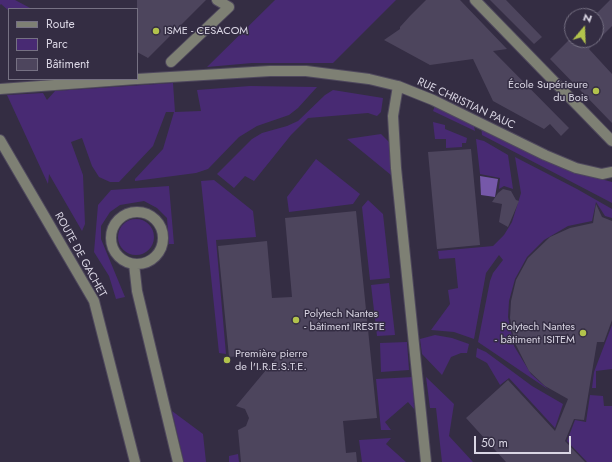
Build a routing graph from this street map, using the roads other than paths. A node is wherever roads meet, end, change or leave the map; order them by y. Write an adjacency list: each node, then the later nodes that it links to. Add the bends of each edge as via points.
1 (217, 0): 3 (street, via 229,7)
2 (475, 0): 9 (street)
3 (171, 62)
4 (138, 79): 6 (street, RUE CHRISTIAN PAUC, via 306,71 369,79)
5 (122, 80): 7 (street, RUE CHRISTIAN PAUC)
6 (398, 86): 10 (street, RUE CHRISTIAN PAUC, via 576,168 602,174); 14 (street, via 393,116 395,160)
7 (0, 89)
8 (0, 140): 12 (street, ROUTE DE GACHET, via 94,301)
9 (612, 142)
10 (612, 172)
11 (134, 264): 11 (street, via 151,260 159,252 163,241 159,224 151,216 140,212 128,214 118,220 111,235 112,247 118,257); 13 (street, via 137,291)
12 (135, 462)
13 (178, 462)
14 (426, 462)

